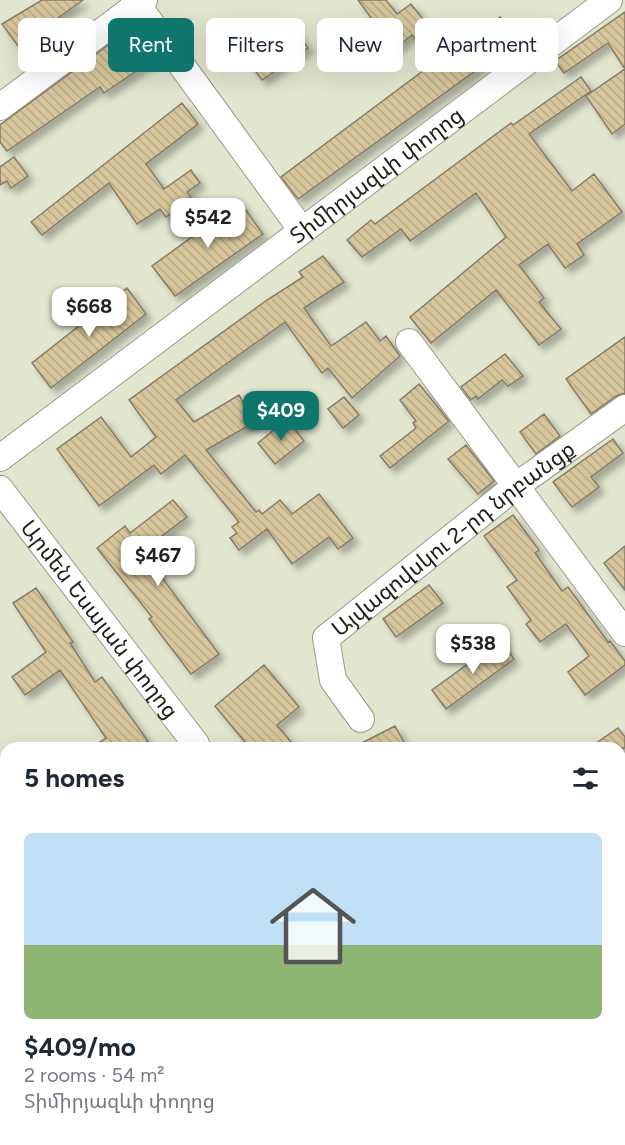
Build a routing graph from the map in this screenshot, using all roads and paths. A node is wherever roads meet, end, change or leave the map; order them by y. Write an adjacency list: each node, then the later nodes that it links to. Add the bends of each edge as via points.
1 (609, 0): 4 (street, Տիմիրյազևի փողոց)
2 (138, 2): 3 (street); 4 (street)
3 (0, 107)
4 (301, 229): 7 (street, Տիմիրյազևի փողոց)
5 (409, 342): 8 (street)
6 (625, 408): 8 (street, Այվազովսկու 2-րդ նրբանցք)
7 (0, 458)
8 (516, 486): 10 (street); 11 (street, Այվազովսկու 2-րդ նրբանցք, via 326,638 333,680)
9 (0, 489): 12 (street, Արմեն Եսայան փողոց)
10 (625, 633)
11 (361, 719)
12 (194, 742)

